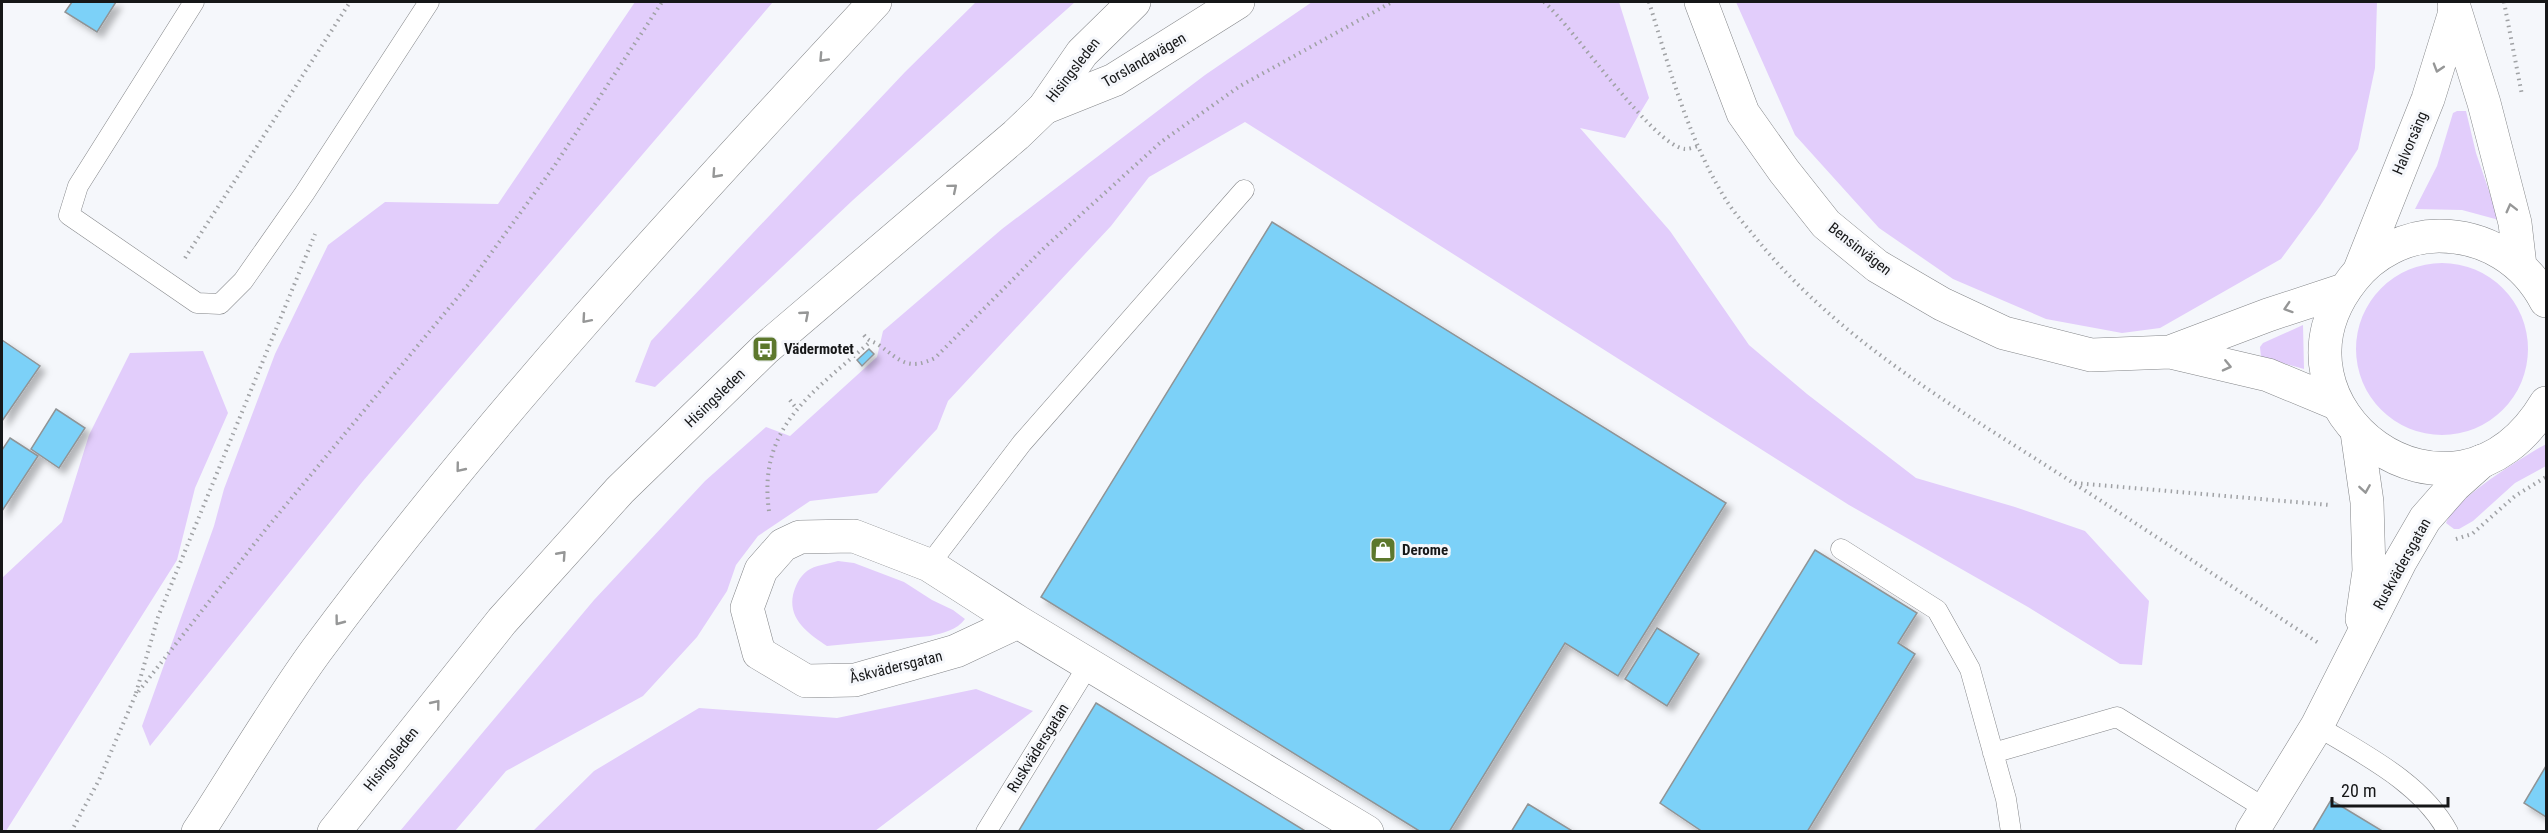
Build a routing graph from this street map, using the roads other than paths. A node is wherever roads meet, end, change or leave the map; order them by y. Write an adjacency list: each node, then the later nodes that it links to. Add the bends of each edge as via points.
1 (194, 2): 2 (lane, via 78,186 69,215 197,303 220,304 243,281 304,194)
2 (429, 2)
3 (875, 2): 26 (main road, one-way to 26, via 624,275 503,414 314,654)
4 (1134, 2): 8 (main road, Hisingsleden, via 1082,53)
5 (1238, 2): 8 (main road, Torslandavägen, via 1114,80)
6 (1701, 2): 13 (main road, Bensinvägen, via 1743,113 1826,224 1877,266 1942,304 2004,333 2091,355)
7 (2454, 7): 10 (main road, Halvorsäng, one-way to 7, via 2515,223); 11 (main road, Halvorsäng, one-way to 11, via 2428,99)
8 (1044, 108): 27 (main road, Hisingsleden, one-way to 8, via 502,621 620,490 765,349)
9 (1244, 190): 19 (lane, via 1022,442)
10 (2520, 266): 11 (main road, via 2490,246 2465,238 2438,236 2395,246 2372,260); 12 (main road)
11 (2351, 281): 13 (main road, Bensinvägen, one-way to 13); 14 (main road, Halvorsäng, via 2328,327 2326,366)
12 (2547, 301)
13 (2170, 352): 14 (main road, Bensinvägen, one-way to 14, via 2268,375)
14 (2338, 404): 16 (main road, Halvorsäng)
15 (2543, 415): 17 (main road, via 2512,445)
16 (2357, 432): 17 (main road, via 2384,453 2415,465 2449,468); 21 (main road, Ruskvädersgatan, one-way to 21, via 2367,502 2369,571)
17 (2482, 461): 21 (main road, Ruskvädersgatan, via 2425,519)
18 (1841, 549): 24 (lane, via 1937,610 1970,669)
19 (928, 565): 20 (main road); 20 (main road, Åskvädersgatan, via 854,536 800,537 783,544 760,570 747,608 759,653 807,681 855,680 956,651)
20 (1018, 622): 22 (main road)
21 (2358, 648): 23 (main road, Ruskvädersgatan)
22 (1089, 664): 28 (lane, Ruskvädersgatan); 29 (main road)
23 (2317, 726): 25 (main road, Ruskvädersgatan); 31 (lane, via 2411,788 2440,815)
24 (1993, 753): 25 (lane, via 2117,717); 30 (lane)
25 (2259, 820)
26 (198, 831)
27 (334, 831)
28 (986, 831)
29 (1367, 831)
30 (2011, 831)
31 (2448, 831)

